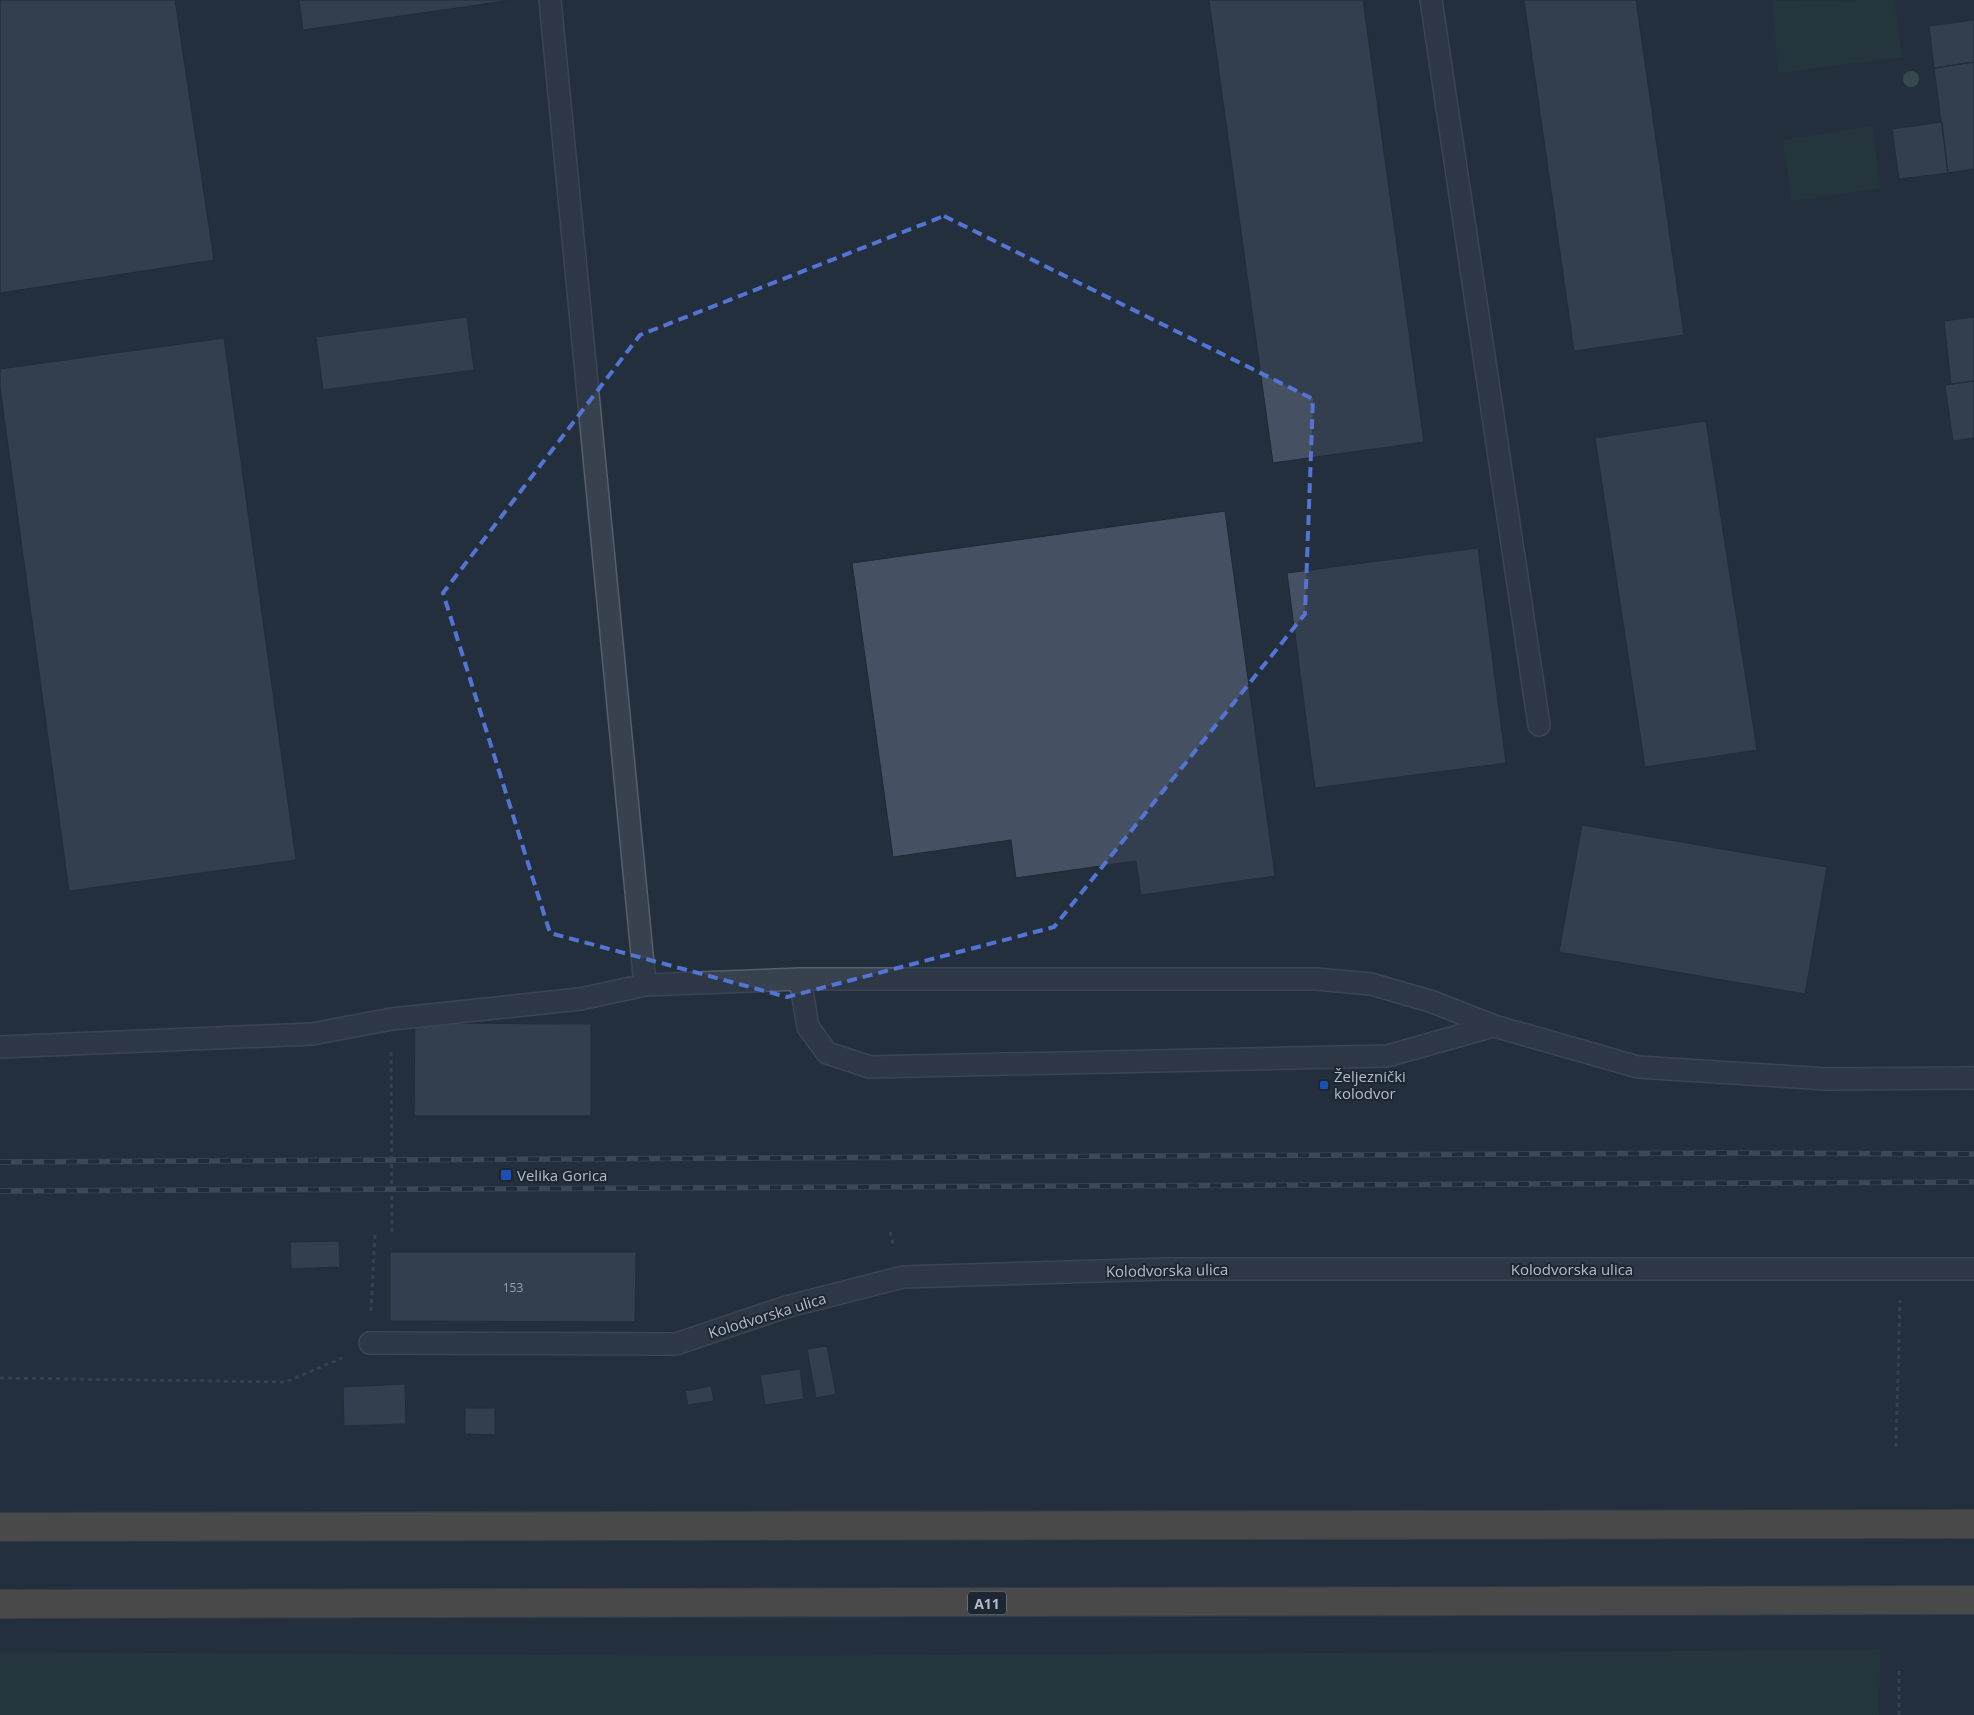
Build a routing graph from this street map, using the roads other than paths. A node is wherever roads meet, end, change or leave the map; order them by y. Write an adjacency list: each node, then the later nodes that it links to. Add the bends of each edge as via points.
1 (550, 0): 5 (lane)
2 (1431, 0): 3 (lane)
3 (1539, 725)
4 (800, 979): 5 (lane); 6 (lane, via 1316,979 1371,984 1433,1002); 6 (lane, via 808,1027 827,1053 870,1067 1387,1056)
5 (645, 985): 7 (lane, via 580,999 392,1019 312,1034)
6 (1494, 1026): 8 (lane, via 1638,1067 1827,1079)
7 (0, 1047)
8 (1974, 1078)
9 (1974, 1269): 10 (lane, Kolodvorska ulica, via 1167,1269 903,1277 786,1307 676,1344)
10 (370, 1343)
11 (1974, 1524): 12 (highway)
12 (0, 1527)
13 (1974, 1600): 14 (highway, A11)
14 (0, 1604)

